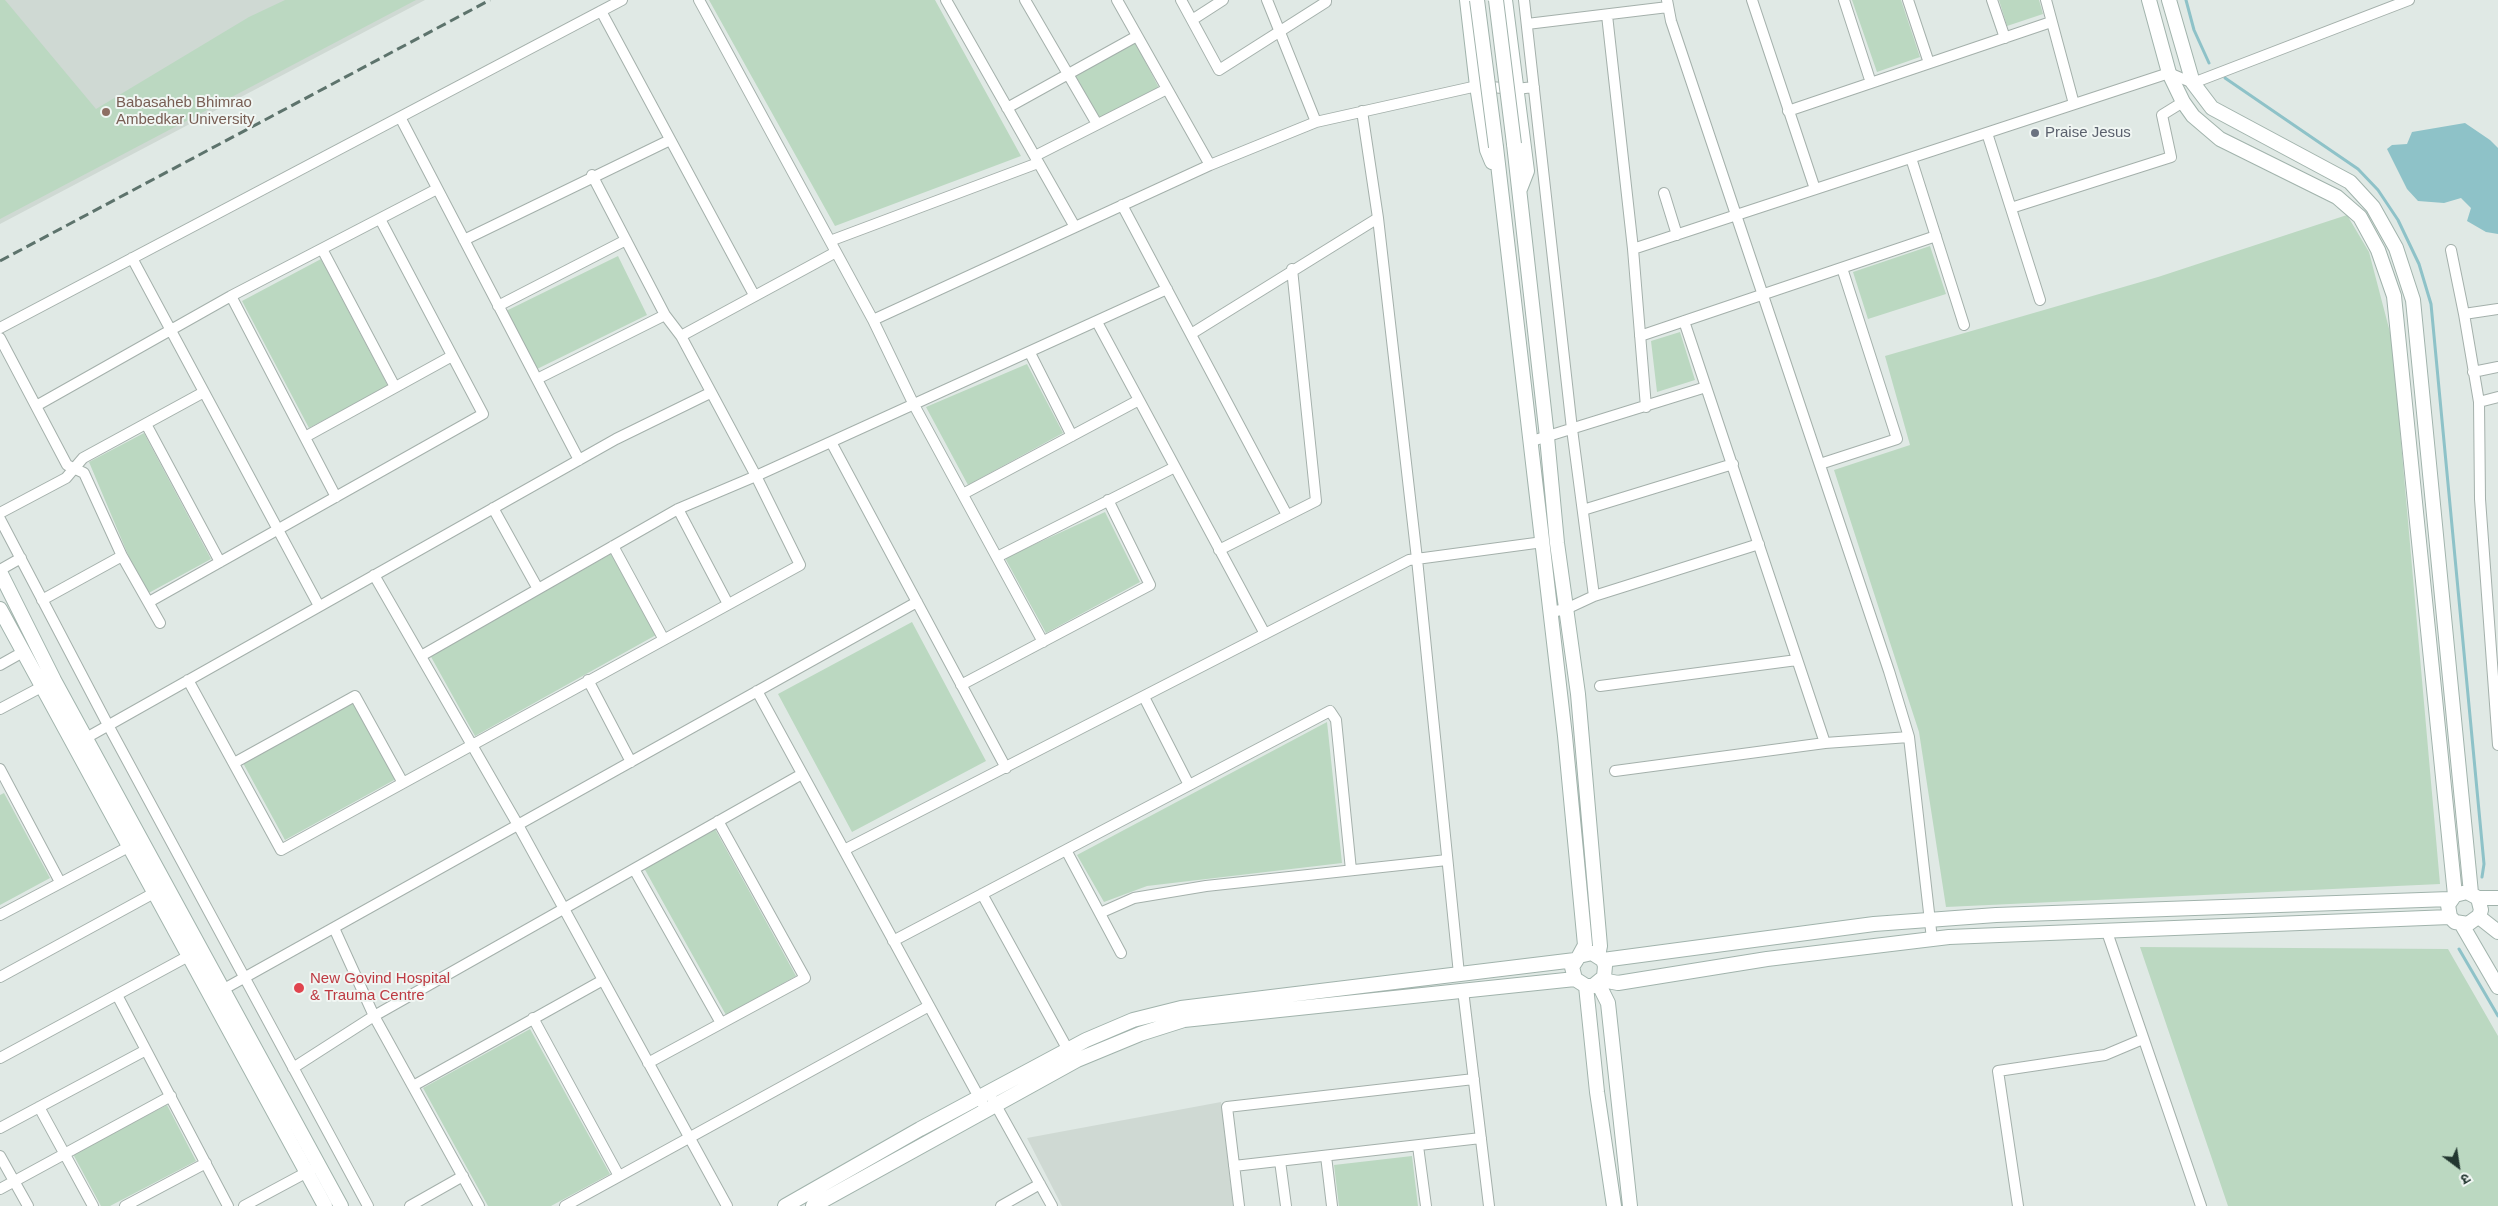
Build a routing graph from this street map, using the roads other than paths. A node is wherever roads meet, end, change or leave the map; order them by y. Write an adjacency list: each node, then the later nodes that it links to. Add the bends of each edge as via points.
1 (622, 0): 24 (street)
2 (699, 0): 70 (street)
3 (946, 0): 43 (street)
4 (1117, 0): 30 (street)
5 (1181, 0): 26 (street)
6 (1222, 0): 26 (street)
7 (1267, 0): 29 (street)
8 (1467, 0): 37 (street)
9 (1477, 0): 55 (street, bridge)
10 (1496, 0): 57 (street, bridge)
11 (1505, 0): 39 (street)
12 (1524, 0): 28 (street)
13 (1752, 0): 44 (street)
14 (1844, 0): 35 (street)
15 (1908, 0): 32 (street)
16 (1992, 0): 31 (street)
17 (2046, 0): 27 (street)
18 (2149, 0): 34 (street)
19 (2170, 0): 36 (street)
20 (2409, 0): 36 (street)
21 (1027, 1): 33 (street)
22 (1329, 1): 29 (street)
23 (1668, 4): 25 (street); 62 (street)
24 (601, 11): 46 (street); 50 (street)
25 (1607, 15): 28 (street); 72 (street)
26 (1192, 20): 29 (street, via 1220,70)
27 (2051, 22): 31 (street); 42 (street)
28 (1527, 24): 38 (street)
29 (1280, 32): 47 (street)
30 (1137, 36): 33 (street); 40 (street)
31 (2004, 38): 32 (street)
32 (1929, 63): 35 (street)
33 (1068, 74): 43 (street); 48 (street)
34 (2168, 74): 36 (street); 41 (street); 42 (street)
35 (1871, 83): 44 (street)
36 (2193, 83): 199 (street, via 2212,108 2350,182 2373,207 2396,248 2412,300)
37 (1478, 86): 39 (street); 45 (street); 55 (street, via 1487,150)
38 (1534, 86): 39 (street); 113 (street)
39 (1516, 88): 57 (street, via 1527,171)
40 (1167, 89): 48 (street); 53 (street)
41 (2182, 102): 61 (street, via 2162,115 2171,157); 200 (street, via 2220,139 2337,198 2360,217 2378,250 2394,296)
42 (2074, 104): 49 (street)
43 (1007, 108): 52 (street)
44 (1788, 111): 58 (street)
45 (1362, 112): 47 (street); 63 (street)
46 (400, 117): 56 (street); 75 (street)
47 (1316, 122): 53 (street)
48 (1098, 124): 52 (street)
49 (1987, 133): 51 (street); 61 (street)
50 (670, 140): 54 (street); 80 (street)
51 (1911, 158): 58 (street); 67 (street)
52 (1036, 160): 65 (street); 70 (street)
53 (1210, 165): 60 (street)
54 (592, 176): 68 (street); 69 (street)
55 (1500, 182): 117 (street)
56 (437, 190): 64 (street); 68 (street)
57 (1519, 190): 116 (street)
58 (1815, 190): 62 (street)
59 (1664, 193): 66 (street)
60 (1122, 205): 65 (street); 78 (street)
61 (2011, 208): 82 (street)
62 (1737, 215): 66 (street); 79 (street)
63 (1378, 218): 77 (street); 142 (street)
64 (380, 219): 71 (street); 98 (street)
65 (1075, 227): 87 (street)
66 (1678, 235): 72 (street)
67 (1936, 236): 76 (street); 90 (street)
68 (464, 240): 83 (street)
69 (626, 240): 83 (street); 86 (street)
70 (830, 241): 74 (street)
71 (322, 249): 81 (street); 102 (street)
72 (1633, 249): 95 (street)
73 (2451, 250): 85 (street)
74 (836, 252): 80 (street); 87 (street)
75 (132, 258): 91 (street); 92 (street)
76 (1842, 268): 79 (street); 121 (street, via 1897,439)
77 (1292, 270): 93 (street); 132 (street, via 1316,501)
78 (1167, 289): 89 (street); 93 (street)
79 (1763, 294): 88 (street); 121 (street)
80 (754, 295): 94 (street)
81 (231, 296): 92 (street); 115 (street)
82 (2040, 300)
83 (498, 306): 101 (street)
84 (2498, 309): 85 (street)
85 (2464, 314): 100 (street)
86 (665, 315): 94 (street); 101 (street)
87 (873, 320): 109 (street)
88 (1684, 321): 95 (street); 103 (street)
89 (1097, 322): 97 (street); 107 (street)
90 (1964, 325)
91 (0, 328)
92 (171, 330): 104 (street); 110 (street)
93 (1191, 334): 132 (street)
94 (681, 336): 105 (street)
95 (1640, 336): 111 (street)
96 (0, 338): 110 (street)
97 (1030, 353): 109 (street); 114 (street)
98 (452, 356): 102 (street); 126 (street, via 483,414)
99 (2498, 367): 100 (street)
100 (2473, 372): 108 (street)
101 (537, 380): 119 (street)
102 (395, 387): 115 (street)
103 (1706, 387): 111 (street); 120 (street)
104 (204, 392): 112 (street); 134 (street)
105 (710, 393): 119 (street); 124 (street)
106 (2498, 397): 108 (street)
107 (1139, 400): 114 (street); 122 (street)
108 (2479, 402): 177 (street, via 2480,499)
109 (914, 405): 118 (street); 125 (street)
110 (36, 406): 123 (street, via 67,465)
111 (1646, 406): 113 (street)
112 (146, 424): 123 (street, via 83,458); 143 (street)
113 (1572, 429): 116 (street); 130 (street)
114 (1072, 436): 125 (street)
115 (304, 437): 126 (street)
116 (1547, 437): 117 (street); 154 (street)
117 (1532, 441): 135 (street)
118 (831, 442): 124 (street); 150 (street)
119 (579, 460): 128 (street)
120 (1733, 464): 130 (street); 136 (street)
121 (1820, 464): 174 (street)
122 (1175, 467): 127 (street); 138 (street)
123 (74, 469): 131 (street, via 66,478); 139 (street, via 84,473)
124 (756, 476): 129 (street); 151 (street, via 800,565)
125 (963, 494): 140 (street)
126 (336, 497): 134 (street)
127 (1108, 500): 140 (street); 159 (street, via 1150,585)
128 (494, 508): 145 (street); 146 (street)
129 (678, 509): 137 (street); 151 (street)
130 (1583, 510): 147 (street)
131 (0, 513)
132 (1287, 515): 138 (street)
133 (0, 519): 141 (street)
134 (278, 530): 143 (street); 152 (street)
135 (1544, 542): 142 (street); 155 (street)
136 (1759, 544): 147 (street); 163 (street)
137 (613, 546): 146 (street); 158 (street)
138 (1219, 550): 157 (street)
139 (122, 556): 148 (street); 149 (street)
140 (997, 557): 159 (street)
141 (21, 558): 144 (street); 148 (street)
142 (1417, 559): 157 (street, via 1409,560); 193 (street)
143 (220, 562): 149 (street)
144 (0, 571): 166 (street)
145 (374, 575): 152 (street); 161 (street)
146 (538, 589): 161 (street)
147 (1594, 596): 154 (street)
148 (42, 600): 172 (street)
149 (149, 602): 156 (street)
150 (917, 602): 167 (street); 169 (street)
151 (728, 604): 158 (street)
152 (319, 606): 164 (street)
153 (0, 609): 160 (street)
154 (1566, 609): 155 (street); 218 (street, via 1578,694)
155 (1551, 612): 217 (street, via 1585,946)
156 (160, 622)
157 (1265, 634): 170 (street)
158 (663, 638): 165 (street)
159 (1044, 642): 167 (street)
160 (23, 652): 162 (street); 166 (street)
161 (421, 656): 176 (street)
162 (2, 660)
163 (1797, 660): 168 (street); 175 (street)
164 (188, 680): 172 (street); 179 (street)
165 (588, 680): 176 (street); 178 (street)
166 (48, 683): 171 (street); 173 (street); 190 (street)
167 (961, 685): 181 (street)
168 (1600, 686)
169 (757, 692): 178 (street); 183 (street)
170 (1144, 697): 181 (street); 185 (street)
171 (0, 709)
172 (108, 725): 173 (street); 221 (street)
173 (86, 738): 189 (street)
174 (1909, 738): 175 (street); 207 (street)
175 (1825, 743): 182 (street)
176 (472, 744): 184 (street); 188 (street)
177 (2498, 745)
178 (631, 762): 188 (street)
179 (234, 763): 184 (street, via 355,696); 184 (street, via 281,850)
180 (0, 768): 186 (street)
181 (1006, 768): 191 (street)
182 (1615, 771)
183 (802, 774): 187 (street); 191 (street)
184 (403, 782)
185 (1189, 785): 192 (street); 195 (street, via 1330,711 1336,720)
186 (4, 787): 196 (street)
187 (718, 821): 194 (street); 231 (street, via 805,978)
188 (518, 825): 202 (street); 209 (street)
189 (142, 840): 190 (street); 214 (street)
190 (129, 847): 196 (street); 197 (street)
191 (844, 850): 213 (street)
192 (1066, 850): 198 (street); 203 (street)
193 (1446, 860): 195 (street); 219 (street)
194 (634, 869): 202 (street); 231 (street)
195 (1351, 870): 203 (street, via 1206,886 1134,898)
196 (60, 882): 204 (street)
197 (154, 893): 216 (street); 220 (street)
198 (982, 894): 213 (street); 236 (street)
199 (2474, 896): 200 (street, via 2462,892); 201 (street); 205 (street, via 2481,910)
200 (2452, 897): 207 (street); 208 (street, via 2448,911)
201 (2498, 898)
202 (564, 909): 222 (street); 229 (street)
203 (1100, 913): 215 (street)
204 (0, 915)
205 (2479, 916): 206 (street); 208 (street, via 2468,924); 211 (street)
206 (2498, 916)
207 (1932, 920): 212 (street); 218 (street, via 1874,924)
208 (2456, 921): 210 (street); 224 (street)
209 (334, 928): 221 (street); 229 (street)
210 (2107, 932): 212 (street); 233 (street)
211 (2498, 932)
212 (1932, 939): 223 (street, via 1767,959 1618,983)
213 (893, 941): 228 (street)
214 (202, 949): 216 (street); 225 (street)
215 (1121, 954)
216 (189, 956): 227 (street); 255 (street)
217 (1577, 958): 218 (street, via 1589,953); 219 (street); 223 (street, via 1572,973)
218 (1601, 958): 223 (street, via 1605,973)
219 (1459, 974): 232 (street, via 1181,1008)
220 (0, 978)
221 (245, 978): 225 (street); 239 (street)
222 (603, 980): 230 (street); 238 (street)
223 (1590, 982): 226 (street); 282 (street, via 1597,1092); 283 (street, via 1608,1003)
224 (2498, 987)
225 (224, 989): 255 (street)
226 (1463, 990): 234 (street, via 1184,1020); 240 (street)
227 (117, 995): 235 (street); 237 (street)
228 (929, 1006): 243 (street); 246 (street)
229 (374, 1016): 239 (street); 241 (street)
230 (533, 1018): 241 (street); 257 (street)
231 (721, 1023): 238 (street)
232 (1115, 1028): 234 (street); 236 (street)
233 (2144, 1039): 284 (street, via 2105,1056 1998,1071); 285 (street)
234 (1122, 1042): 243 (street)
235 (146, 1050): 242 (street); 244 (street)
236 (1068, 1050): 243 (street)
237 (0, 1058)
238 (648, 1063): 246 (street)
239 (293, 1068): 268 (street)
240 (1474, 1079): 247 (street); 254 (street, via 1226,1106)
241 (413, 1086): 256 (street)
242 (170, 1096): 249 (street); 253 (street)
243 (987, 1101): 259 (street); 273 (street); 274 (street)
244 (39, 1107): 245 (street); 249 (street)
245 (0, 1128)
246 (689, 1137): 257 (street); 272 (street)
247 (1481, 1138): 248 (street); 281 (street)
248 (1418, 1146): 251 (street); 280 (street)
249 (65, 1154): 258 (street); 262 (street)
250 (0, 1156): 258 (street)
251 (1326, 1156): 252 (street); 279 (street)
252 (1280, 1161): 254 (street); 278 (street)
253 (206, 1163): 263 (street); 264 (street)
254 (1234, 1166): 277 (street)
255 (313, 1169): 265 (street); 266 (street); 267 (street)
256 (463, 1176): 269 (street); 270 (street)
257 (619, 1176): 271 (street)
258 (14, 1181): 260 (street); 261 (street)
259 (1040, 1184): 275 (street); 276 (street)
260 (0, 1189)
261 (28, 1206)
262 (93, 1206)
263 (125, 1206)
264 (228, 1206)
265 (244, 1206)
266 (325, 1206)
267 (341, 1206)
268 (368, 1206)
269 (410, 1206)
270 (480, 1206)
271 (565, 1206)
272 (727, 1206)
273 (785, 1206)
274 (813, 1206)
275 (1001, 1206)
276 (1052, 1206)
277 (1239, 1206)
278 (1286, 1206)
279 (1332, 1206)
280 (1426, 1206)
281 (1489, 1206)
282 (1614, 1206)
283 (1630, 1206)
284 (2018, 1206)
285 (2201, 1206)

